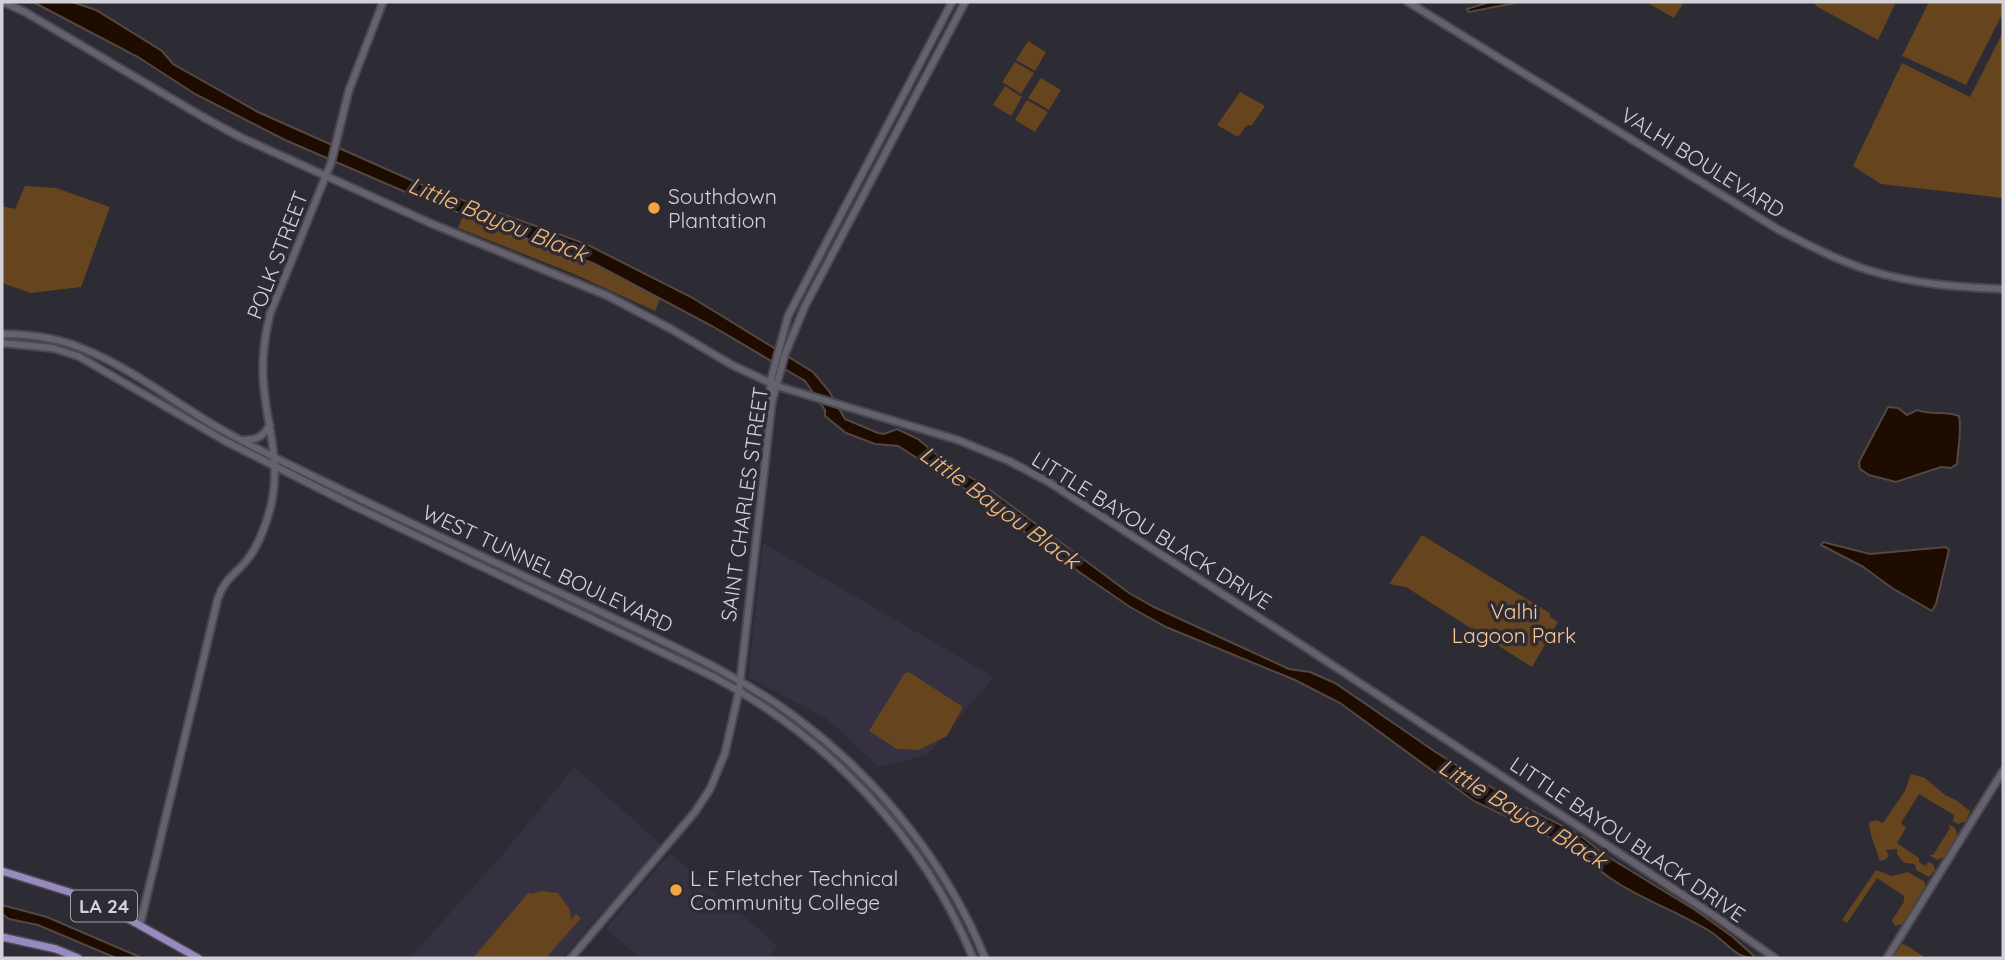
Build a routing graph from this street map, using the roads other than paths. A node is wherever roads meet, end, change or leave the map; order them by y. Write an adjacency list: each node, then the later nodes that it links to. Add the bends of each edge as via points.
1 (383, 2): 6 (main road, POLK STREET, via 352,78)
2 (952, 2): 10 (main road, SAINT CHARLES STREET, via 794,305)
3 (965, 2): 10 (main road, SAINT CHARLES STREET)
4 (1408, 2): 7 (main road, VALHI BOULEVARD, via 1779,230 1835,258 1909,281)
5 (7, 3): 6 (main road, LITTLE BAYOU BLACK DRIVE, via 203,117)
6 (327, 176): 11 (main road, LITTLE BAYOU BLACK DRIVE, via 608,296); 12 (main road, POLK STREET, via 270,314 263,366)
7 (2003, 289)
8 (2, 334): 13 (main road, WEST TUNNEL BOULEVARD, via 42,337 83,348)
9 (2, 343): 15 (main road, WEST TUNNEL BOULEVARD, via 52,348 78,356)
10 (782, 352): 11 (main road, SAINT CHARLES STREET)
11 (774, 385): 16 (main road, SAINT CHARLES STREET); 27 (main road, LITTLE BAYOU BLACK DRIVE, via 958,440 1047,481)
12 (270, 425): 13 (main road, via 258,439); 14 (main road, POLK STREET)
13 (242, 440): 14 (main road, WEST TUNNEL BOULEVARD)
14 (275, 457): 15 (main road, POLK STREET); 16 (main road, WEST TUNNEL BOULEVARD)
15 (276, 467): 17 (main road, WEST TUNNEL BOULEVARD); 20 (main road, POLK STREET, via 272,503 258,540 247,560 226,579 218,597)
16 (740, 681): 17 (main road, SAINT CHARLES STREET); 26 (main road, WEST TUNNEL BOULEVARD, via 829,743 895,810 939,872)
17 (738, 691): 24 (main road, SAINT CHARLES STREET, via 727,746 710,789); 25 (main road, WEST TUNNEL BOULEVARD, via 797,731 875,803 918,858)
18 (2003, 771): 28 (main road)
19 (2, 872): 20 (main road, LA 24, via 82,896)
20 (141, 925): 23 (main road, LA 24)
21 (2, 937): 22 (main road, LA 24)
22 (78, 958)
23 (198, 958)
24 (572, 958)
25 (973, 958)
26 (985, 958)
27 (1775, 958)
28 (1886, 958)

